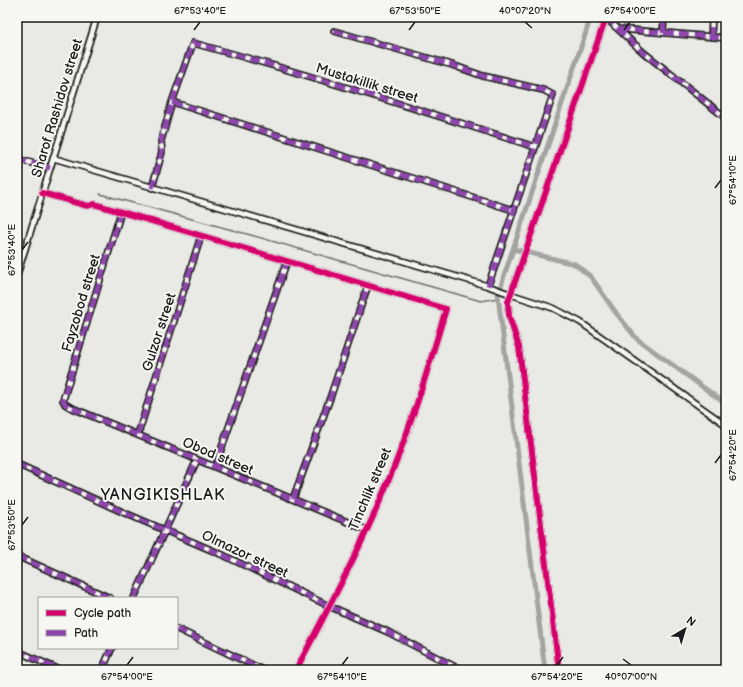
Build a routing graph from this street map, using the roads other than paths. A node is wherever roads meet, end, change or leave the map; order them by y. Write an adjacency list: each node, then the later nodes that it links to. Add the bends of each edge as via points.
1 (97, 17): 13 (street, Sharof Rashidov street)
2 (664, 17): 7 (street)
3 (712, 17): 8 (street)
4 (606, 18): 5 (street); 25 (street)
5 (619, 30): 7 (street); 11 (street)
6 (334, 31): 12 (street, via 553,95)
7 (663, 33): 8 (street)
8 (711, 37): 9 (street)
9 (726, 38)
10 (172, 102): 12 (street, Mustakillik street, via 193,43 309,76); 16 (street); 18 (street)
11 (726, 118)
12 (535, 147): 18 (street)
13 (53, 158): 15 (street, Sharof Rashidov street); 16 (street)
14 (17, 159): 15 (street)
15 (50, 168): 17 (street, Sharof Rashidov street)
16 (152, 188): 24 (street)
17 (42, 192): 19 (street, via 88,206 94,204); 22 (street, Sharof Rashidov street)
18 (513, 210): 24 (street)
19 (121, 212): 20 (street); 26 (street, Fayzobod street)
20 (201, 236): 21 (street); 28 (street, Gulzor street)
21 (288, 261): 23 (street); 31 (street)
22 (17, 275)
23 (368, 285): 32 (street); 34 (street, Tinchlik street, via 446,309 388,483)
24 (488, 286): 25 (street)
25 (510, 294): 27 (street, via 554,308 580,322); 47 (street, via 509,316 519,347)
26 (63, 400): 28 (street, Obod street, via 70,407)
27 (726, 425)
28 (138, 434): 29 (street, Obod street)
29 (197, 460): 31 (street, Obod street); 33 (street)
30 (17, 464): 33 (street, Olmazor street)
31 (215, 467): 32 (street, Obod street)
32 (293, 499): 34 (street, Obod street)
33 (166, 530): 37 (street); 38 (street, Olmazor street)
34 (367, 530): 38 (street, Tinchlik street)
35 (17, 556): 36 (street)
36 (108, 597)
37 (134, 597)
38 (329, 606): 45 (street, Tinchlik street); 46 (street, Olmazor street, via 388,632)
39 (178, 629): 44 (street)
40 (112, 649): 43 (street)
41 (17, 651): 42 (street)
42 (60, 670)
43 (102, 670)
44 (263, 670)
45 (296, 670)
46 (461, 670)
47 (559, 670)

